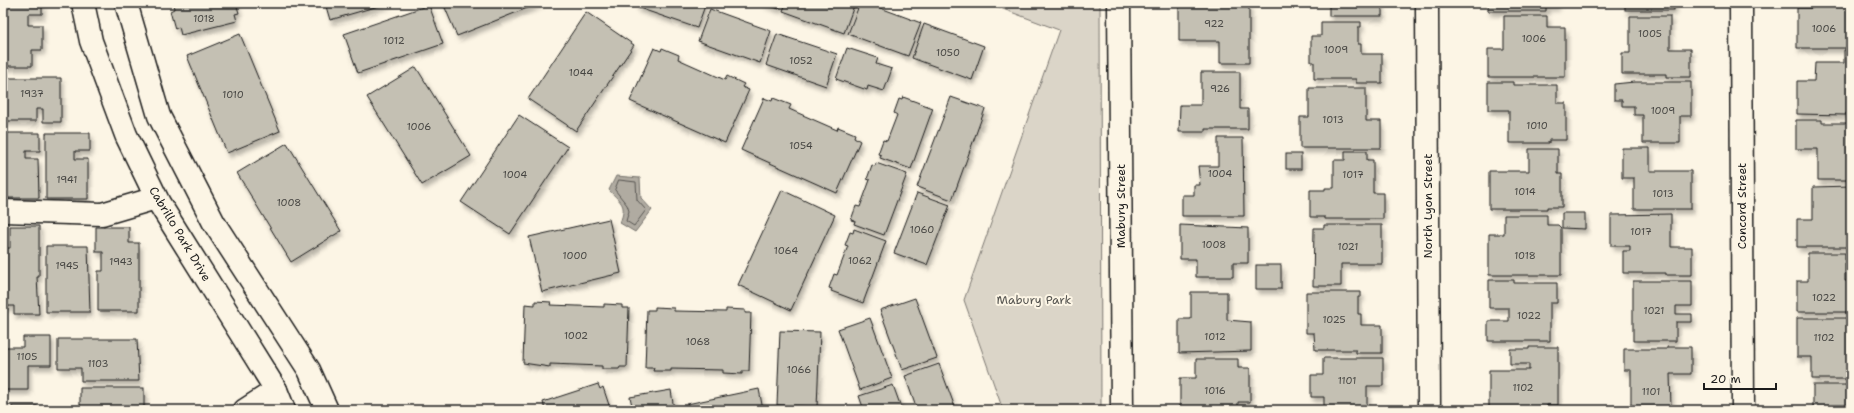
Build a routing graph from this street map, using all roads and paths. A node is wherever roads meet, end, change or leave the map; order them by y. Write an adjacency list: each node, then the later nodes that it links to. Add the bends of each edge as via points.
1 (83, 3): 6 (street, Cabrillo Park Drive, via 91,41 126,135)
2 (126, 3): 10 (street, via 159,116 214,222 309,370)
3 (1119, 3): 11 (street, Mabury Street)
4 (1427, 3): 12 (street, North Lyon Street)
5 (1741, 3): 13 (street, Concord Street)
6 (156, 198): 7 (street, via 102,214); 8 (street, Cabrillo Park Drive)
7 (3, 211)
8 (280, 400): 9 (street)
9 (245, 410)
10 (326, 410)
11 (1122, 410)
12 (1429, 410)
13 (1743, 410)

